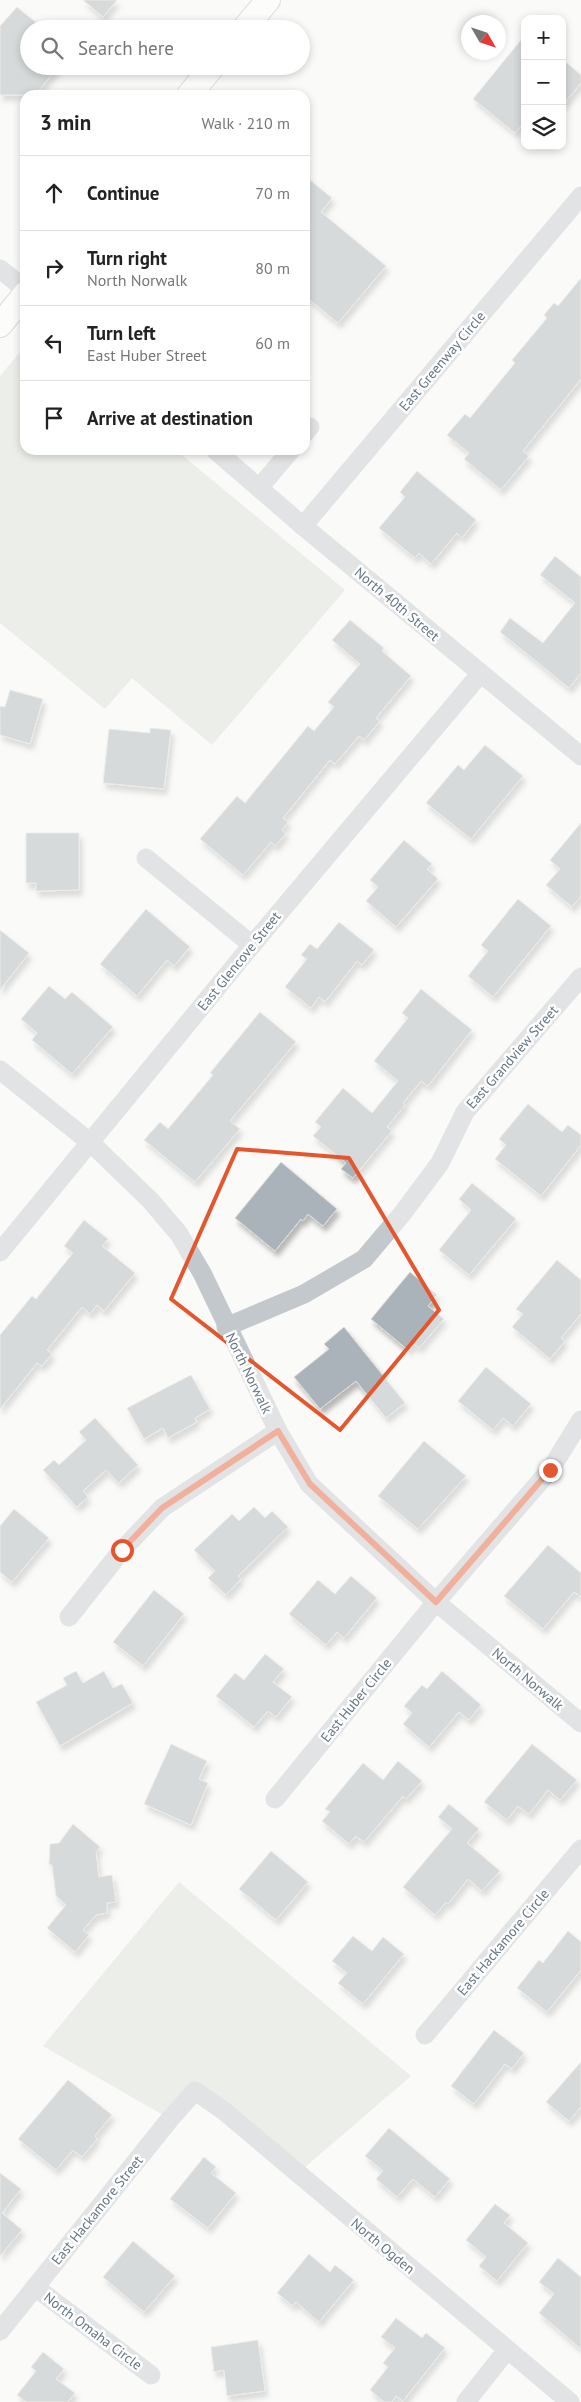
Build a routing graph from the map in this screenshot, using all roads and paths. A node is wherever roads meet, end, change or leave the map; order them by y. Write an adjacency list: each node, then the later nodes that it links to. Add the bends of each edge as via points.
1 (268, 0): 2 (main road)
2 (251, 20)
3 (206, 75): 4 (main road)
4 (193, 90)
5 (581, 196): 13 (street, East Greenway Circle)
6 (0, 269): 7 (street)
7 (20, 286)
8 (20, 300): 9 (main road)
9 (0, 325)
10 (221, 455): 12 (street, North 40th Street)
11 (287, 455): 12 (street)
12 (259, 488): 13 (street, North 40th Street)
13 (303, 526): 14 (street, North 40th Street)
14 (481, 673): 15 (street, North 40th Street); 17 (street, East Glencove Street)
15 (581, 756)
16 (146, 858): 17 (street)
17 (252, 945): 20 (street, East Glencove Street)
18 (581, 977): 22 (street, East Grandview Street, via 465,1112 440,1163 364,1259 304,1294)
19 (0, 1070): 20 (street, North Norwalk)
20 (91, 1143): 21 (street, East Glencove Street); 22 (street, North Norwalk, via 151,1201 179,1234)
21 (0, 1252)
22 (226, 1327): 24 (street, North Norwalk)
23 (581, 1420): 25 (street, East Huber Circle, via 550,1470)
24 (278, 1431): 25 (street, North Norwalk, via 310,1484); 26 (street, via 162,1508 122,1550)
25 (436, 1602): 27 (street, North Norwalk); 28 (street, East Huber Circle)
26 (69, 1617)
27 (581, 1723)
28 (275, 1799)
29 (581, 1849): 30 (street, East Hackamore Circle)
30 (425, 2035)
31 (195, 2091): 32 (street, East Hackamore Street); 34 (street, North Ogden, via 224,2111)
32 (36, 2287): 33 (street, East Hackamore Street); 35 (street, North Omaha Circle)
33 (0, 2331)
34 (507, 2350): 36 (street); 37 (street, North Ogden)
35 (152, 2375)
36 (466, 2402)
37 (570, 2402)

